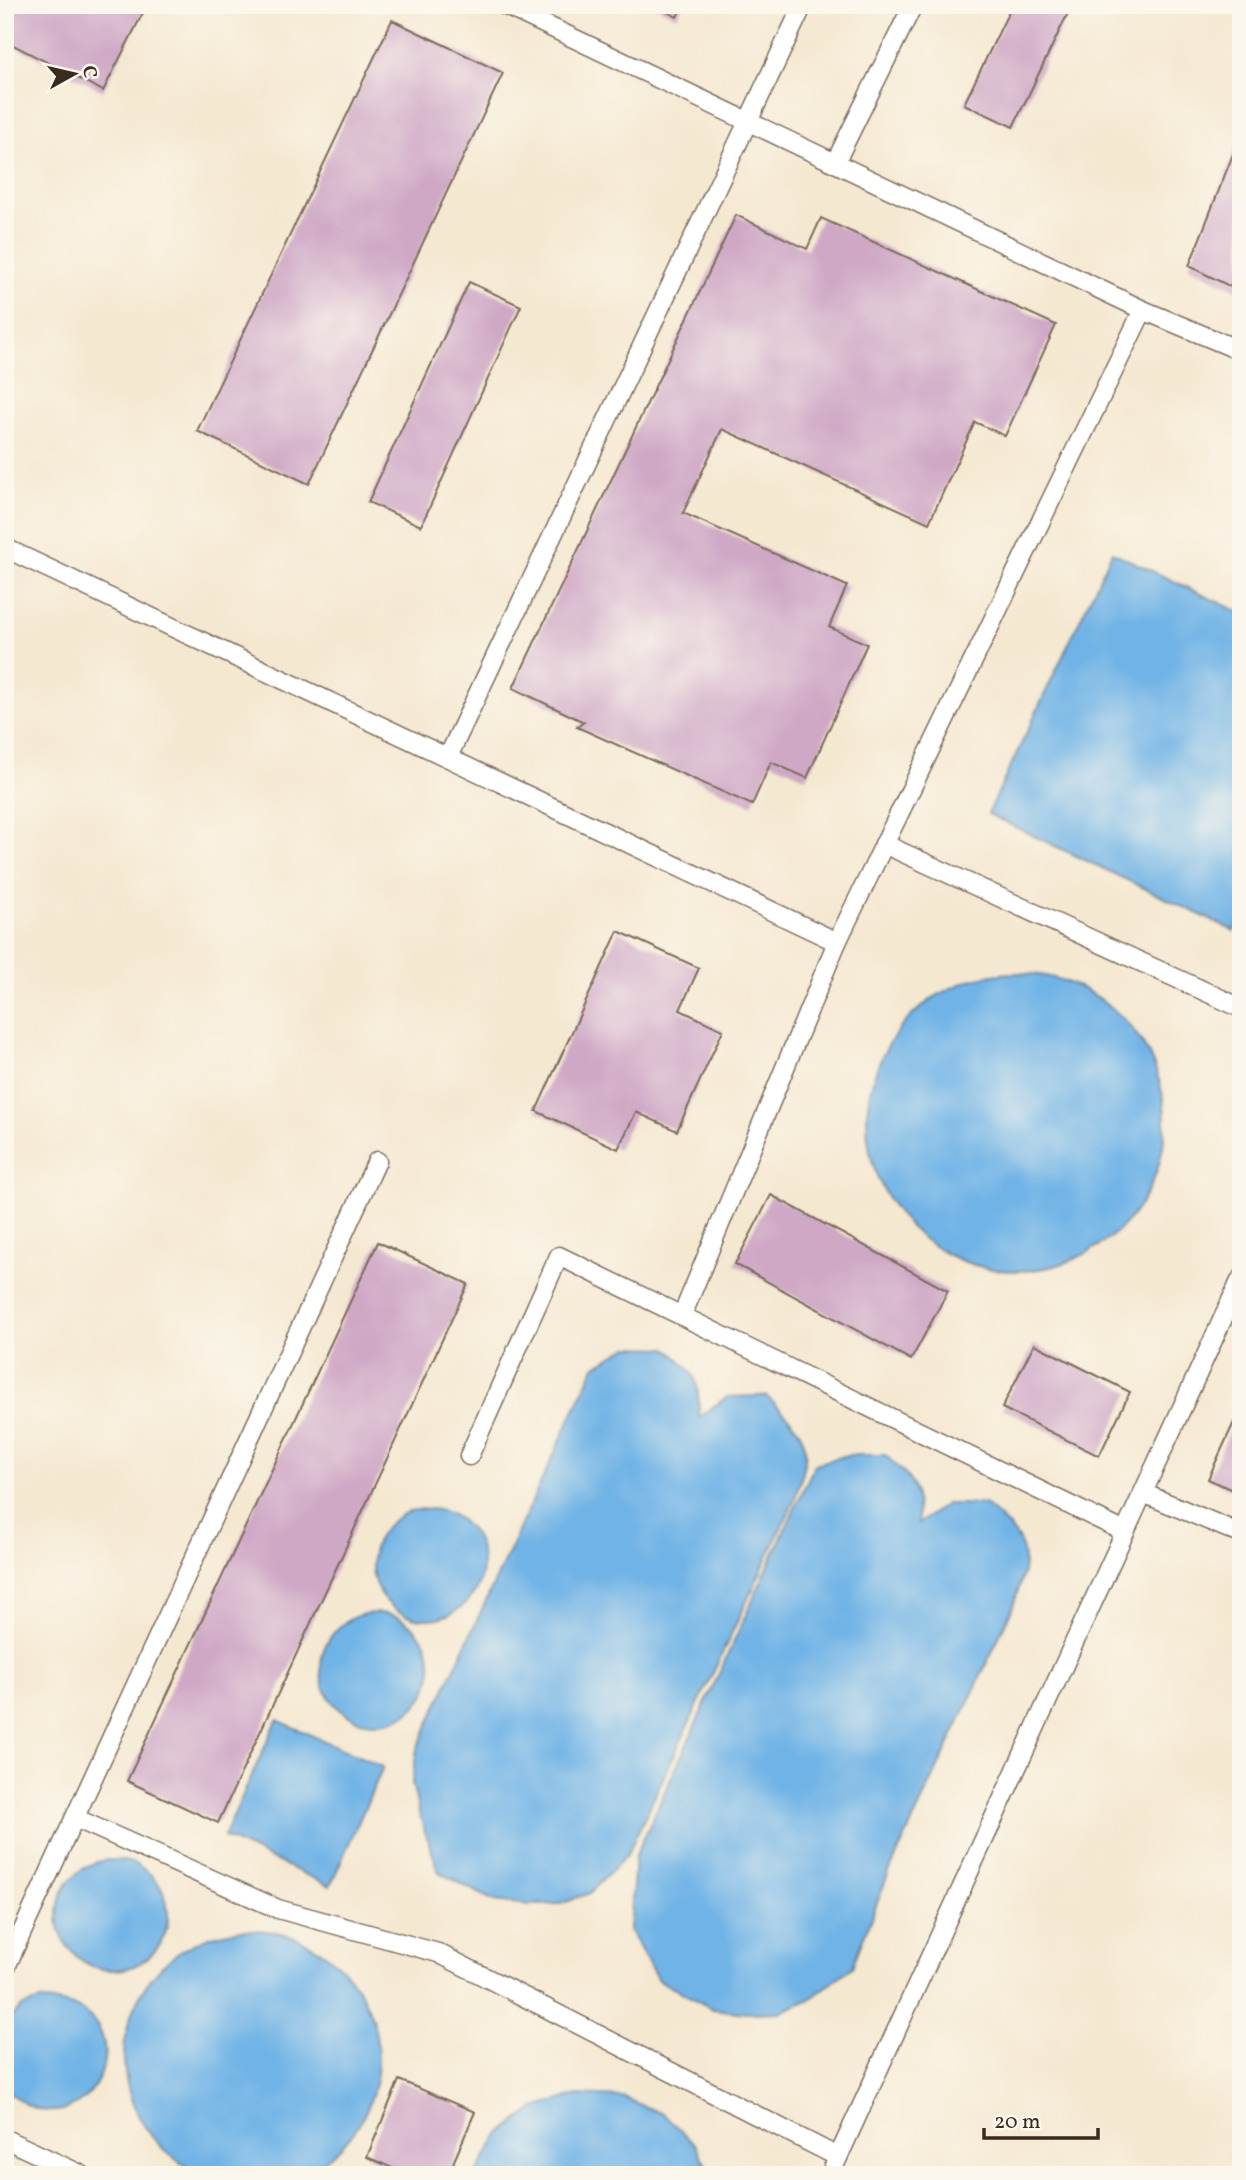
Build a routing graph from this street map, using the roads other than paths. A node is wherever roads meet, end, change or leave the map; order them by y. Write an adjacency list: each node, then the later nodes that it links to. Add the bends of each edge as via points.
1 (505, 5): 4 (lane)
2 (803, 5): 4 (lane)
3 (913, 5): 5 (lane)
4 (748, 122): 5 (lane); 9 (lane)
5 (835, 163): 6 (lane)
6 (1143, 310): 7 (lane); 10 (lane)
7 (1241, 351)
8 (5, 548): 9 (lane)
9 (448, 757): 11 (lane)
10 (884, 844): 11 (lane); 12 (lane)
11 (837, 942): 15 (lane)
12 (1241, 1007)
13 (377, 1161): 20 (lane)
14 (1239, 1288): 17 (lane)
15 (682, 1316): 16 (lane, via 559,1256); 18 (lane)
16 (469, 1456)
17 (1143, 1493): 18 (lane); 19 (lane)
18 (1125, 1532): 23 (lane)
19 (1241, 1534)
20 (75, 1818): 21 (lane); 23 (lane, via 278,1909 438,1953)
21 (5, 1969)
22 (5, 2139): 24 (lane)
23 (838, 2157): 25 (lane)
24 (82, 2175)
25 (830, 2175)

